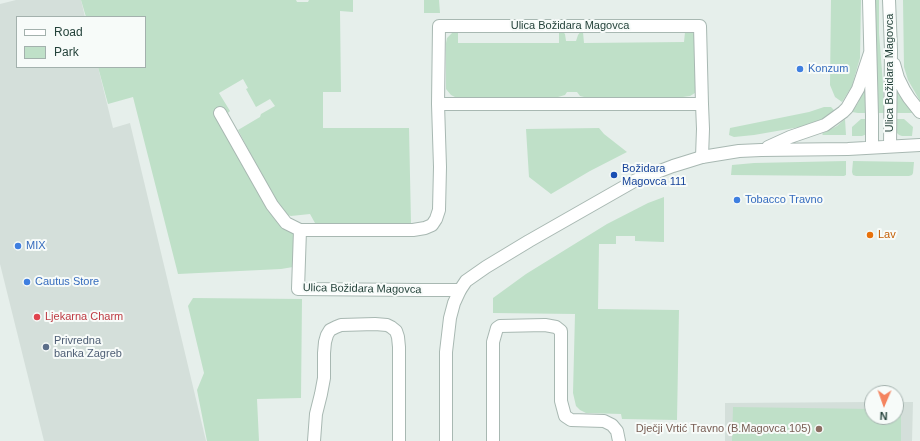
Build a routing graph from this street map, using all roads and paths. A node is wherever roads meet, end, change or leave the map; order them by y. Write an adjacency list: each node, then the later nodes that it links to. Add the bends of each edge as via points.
1 (869, 0): 4 (street, Ulica Božidara Magovca)
2 (889, 0): 3 (street, Ulica Božidara Magovca)
3 (891, 50): 7 (street, via 898,78); 10 (street, Ulica Božidara Magovca)
4 (870, 53): 11 (street, Ulica Božidara Magovca); 12 (street, via 858,89 843,112 825,125)
5 (438, 104): 6 (street); 6 (street, Ulica Božidara Magovca, via 439,26 700,26); 14 (street, Ulica Božidara Magovca, via 439,210 432,225 413,230)
6 (702, 104): 13 (street, Ulica Božidara Magovca)
7 (920, 112)
8 (220, 113): 14 (street, via 272,205 286,223)
9 (920, 145): 10 (street, Ulica Božidara Magovca)
10 (890, 146): 11 (street, Ulica Božidara Magovca)
11 (872, 147): 12 (street, Ulica Božidara Magovca)
12 (761, 150): 13 (street, Ulica Božidara Magovca)
13 (702, 158): 15 (street, Ulica Božidara Magovca, via 636,180 486,267 466,281)
14 (300, 230): 15 (street, Ulica Božidara Magovca, via 298,289)
15 (460, 290): 18 (street, Ulica Božidara Magovca, via 454,303 447,336)
16 (314, 441): 17 (street, via 316,414 324,378 327,335 330,330 341,325 383,324 391,327 398,337)
17 (399, 441)
18 (446, 441)
19 (493, 441): 20 (street, via 493,342 497,328 545,325 561,331 561,401 565,416 571,420 604,421 618,430)
20 (619, 441)

